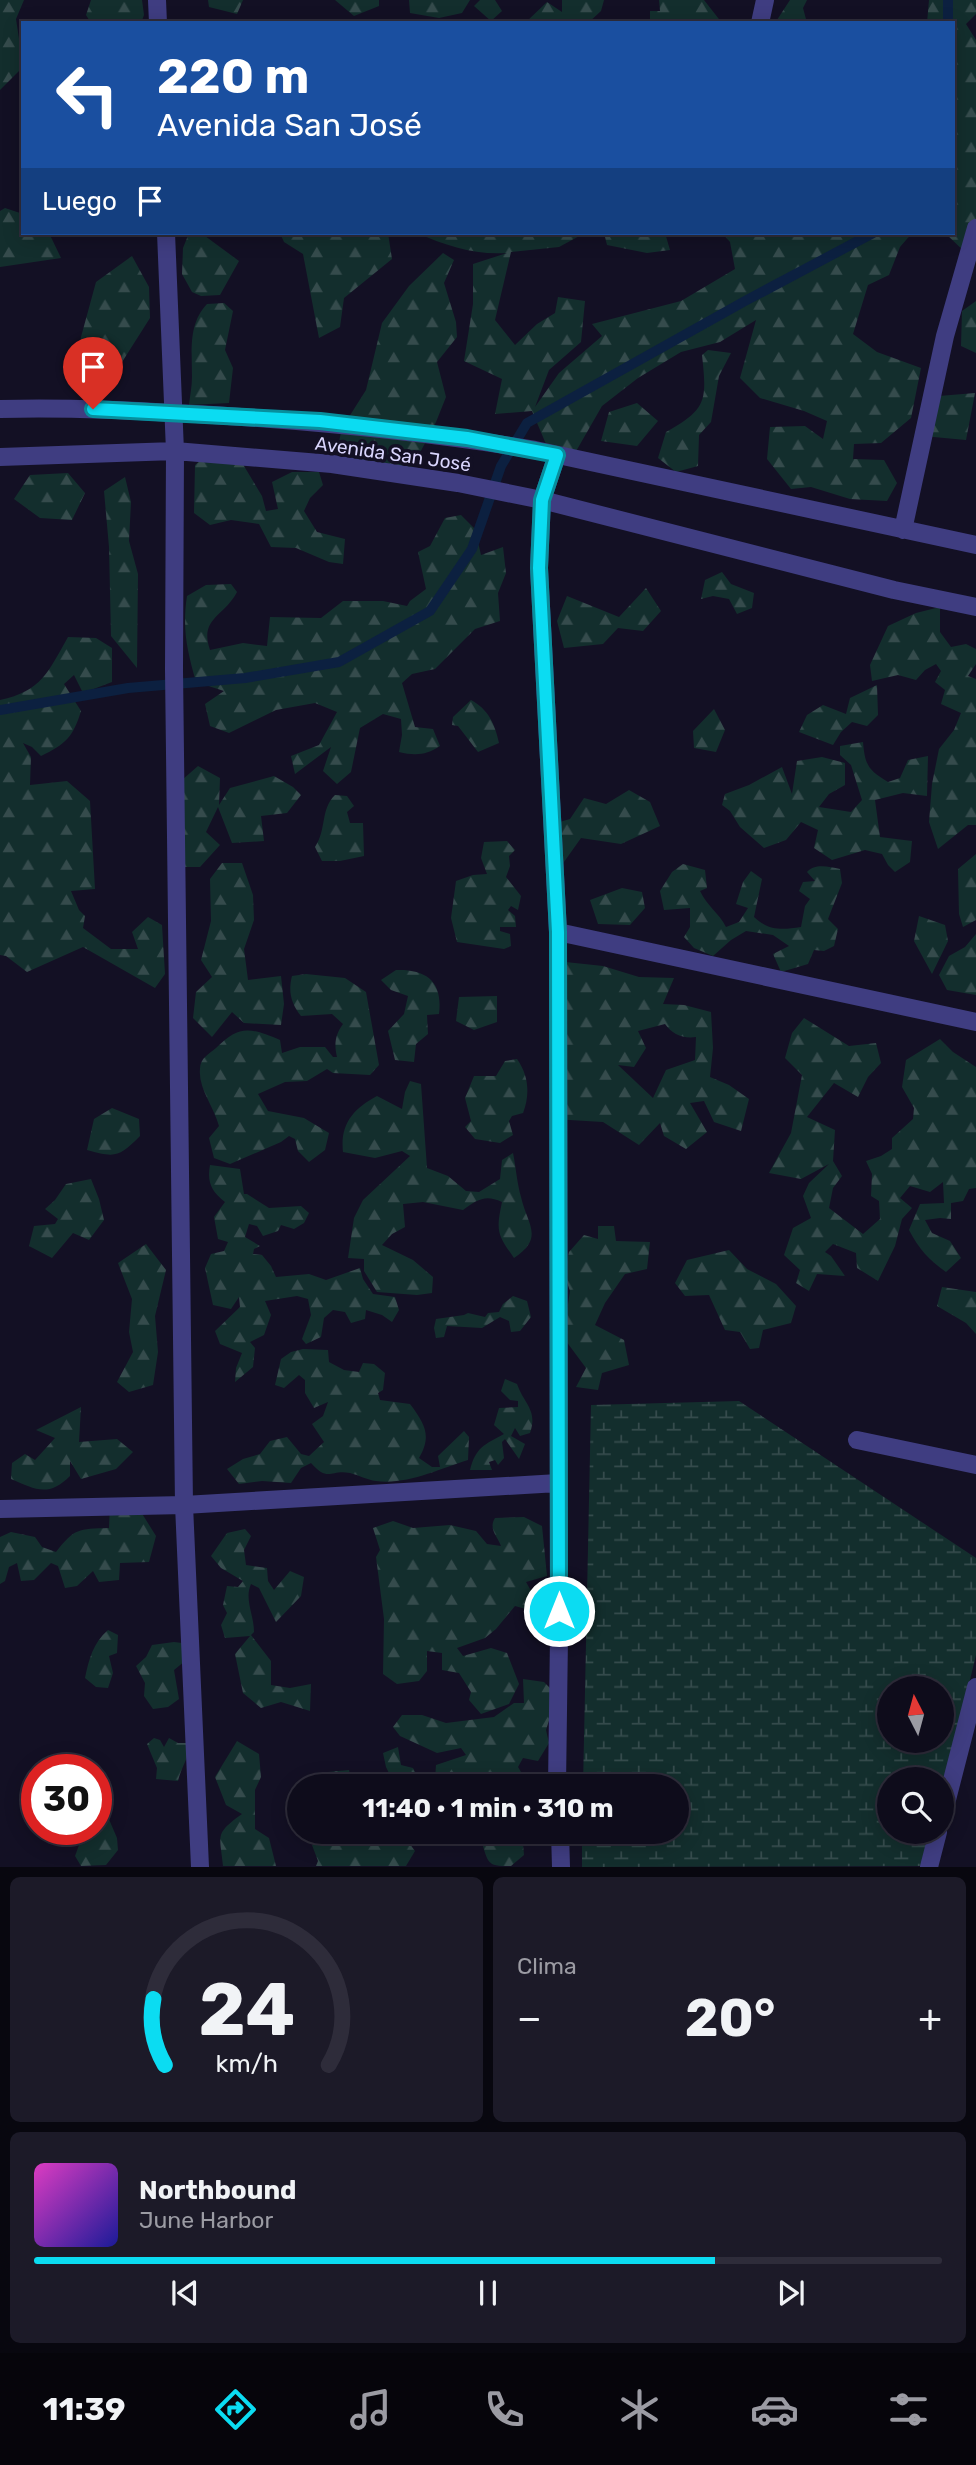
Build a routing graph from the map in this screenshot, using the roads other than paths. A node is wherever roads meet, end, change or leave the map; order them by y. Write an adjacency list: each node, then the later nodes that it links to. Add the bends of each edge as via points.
1 (157, 0): 3 (street)
2 (765, 0): 4 (street)
3 (158, 21)
4 (760, 21)
5 (976, 228): 13 (street, via 945,336)
6 (166, 235): 8 (street)
7 (0, 409): 8 (street, Avenida San José)
8 (173, 413): 9 (street); 10 (street, Avenida San José, via 320,421 467,438)
9 (175, 452): 11 (street, Avenida San José); 12 (street, Avenida San José, via 332,464); 21 (street)
10 (557, 455): 12 (street); 13 (street, Avenida San José)
11 (0, 457)
12 (542, 500): 15 (street, Avenida San José); 16 (street, via 539,568)
13 (903, 530): 14 (street, Avenida San José)
14 (976, 545)
15 (976, 607)
16 (558, 932): 17 (street); 20 (street)
17 (976, 1022)
18 (857, 1440): 19 (street)
19 (976, 1465)
20 (558, 1483): 21 (street); 25 (street)
21 (184, 1505): 22 (street); 28 (street)
22 (0, 1509)
23 (976, 1688): 24 (street)
24 (954, 1773)
25 (557, 1774)
26 (560, 1844): 29 (street)
27 (935, 1844): 30 (street)
28 (200, 1867)
29 (561, 1867)
30 (929, 1867)

